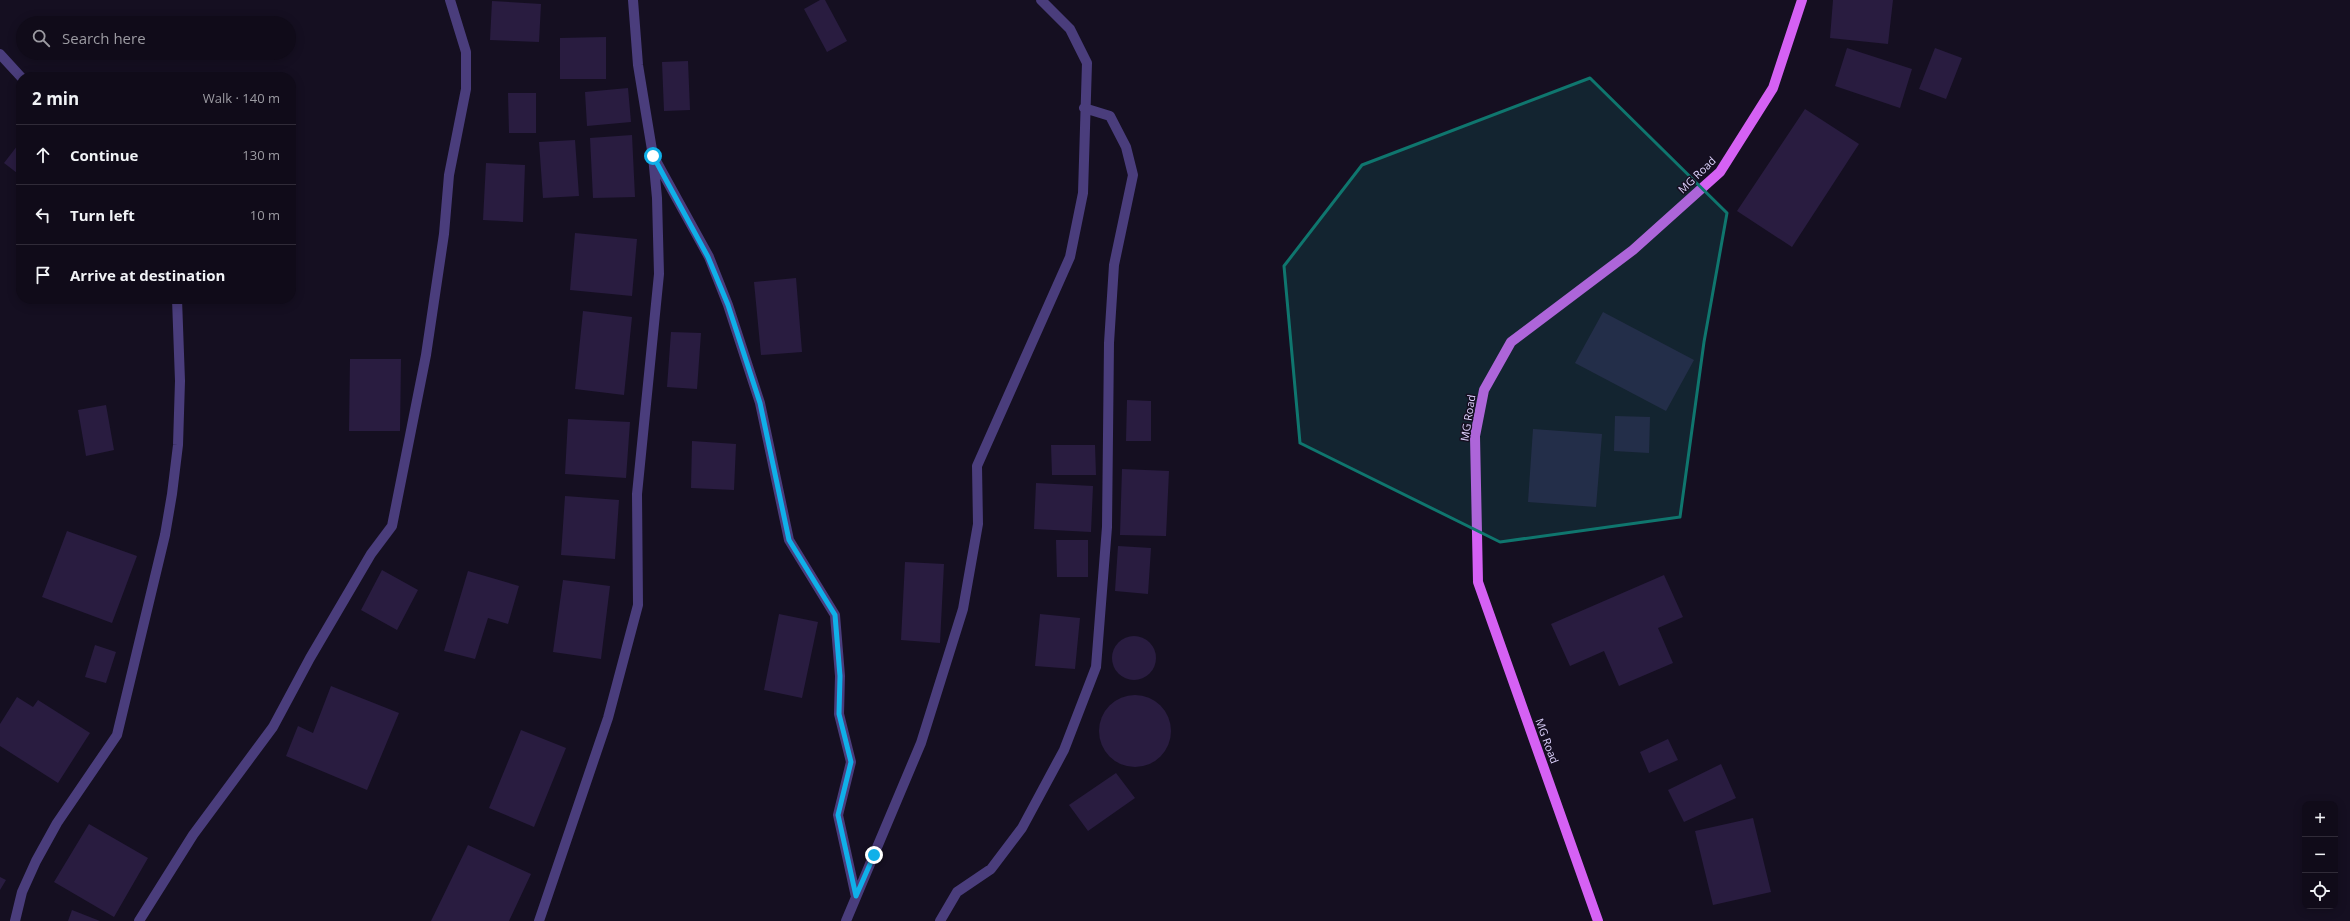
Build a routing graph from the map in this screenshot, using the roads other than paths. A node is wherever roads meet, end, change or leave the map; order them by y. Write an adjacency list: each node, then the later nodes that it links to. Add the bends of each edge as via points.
1 (450, 0): 12 (street, via 466,52 466,89 449,175 444,234 426,355 392,526 371,554 273,727 193,835)
2 (633, 0): 8 (street, via 638,65)
3 (1042, 0): 7 (street, via 1070,29 1087,63)
4 (1802, 0): 16 (main road, MG Road, via 1772,88 1720,172 1632,250 1511,342 1484,390 1475,436 1478,582)
5 (0, 54): 6 (street)
6 (16, 72)
7 (1084, 108): 10 (street, via 1083,193 1070,257 977,466 978,524 963,609 921,743); 15 (street, via 1110,116 1126,147 1132,175 1114,265 1109,343 1107,527 1096,667 1064,750 1022,828 991,868 957,892)
8 (653, 156): 10 (street, via 708,257 728,305 760,403 789,540 835,615 840,676 839,714 851,762 838,815); 13 (street, via 659,274 637,494 638,605 608,718)
9 (177, 304): 11 (street, via 180,381 178,445 172,494 165,535 117,735 58,823 36,861 22,892)
10 (856, 896): 14 (street)
11 (15, 921)
12 (138, 921)
13 (539, 921)
14 (846, 921)
15 (940, 921)
16 (1598, 921)

